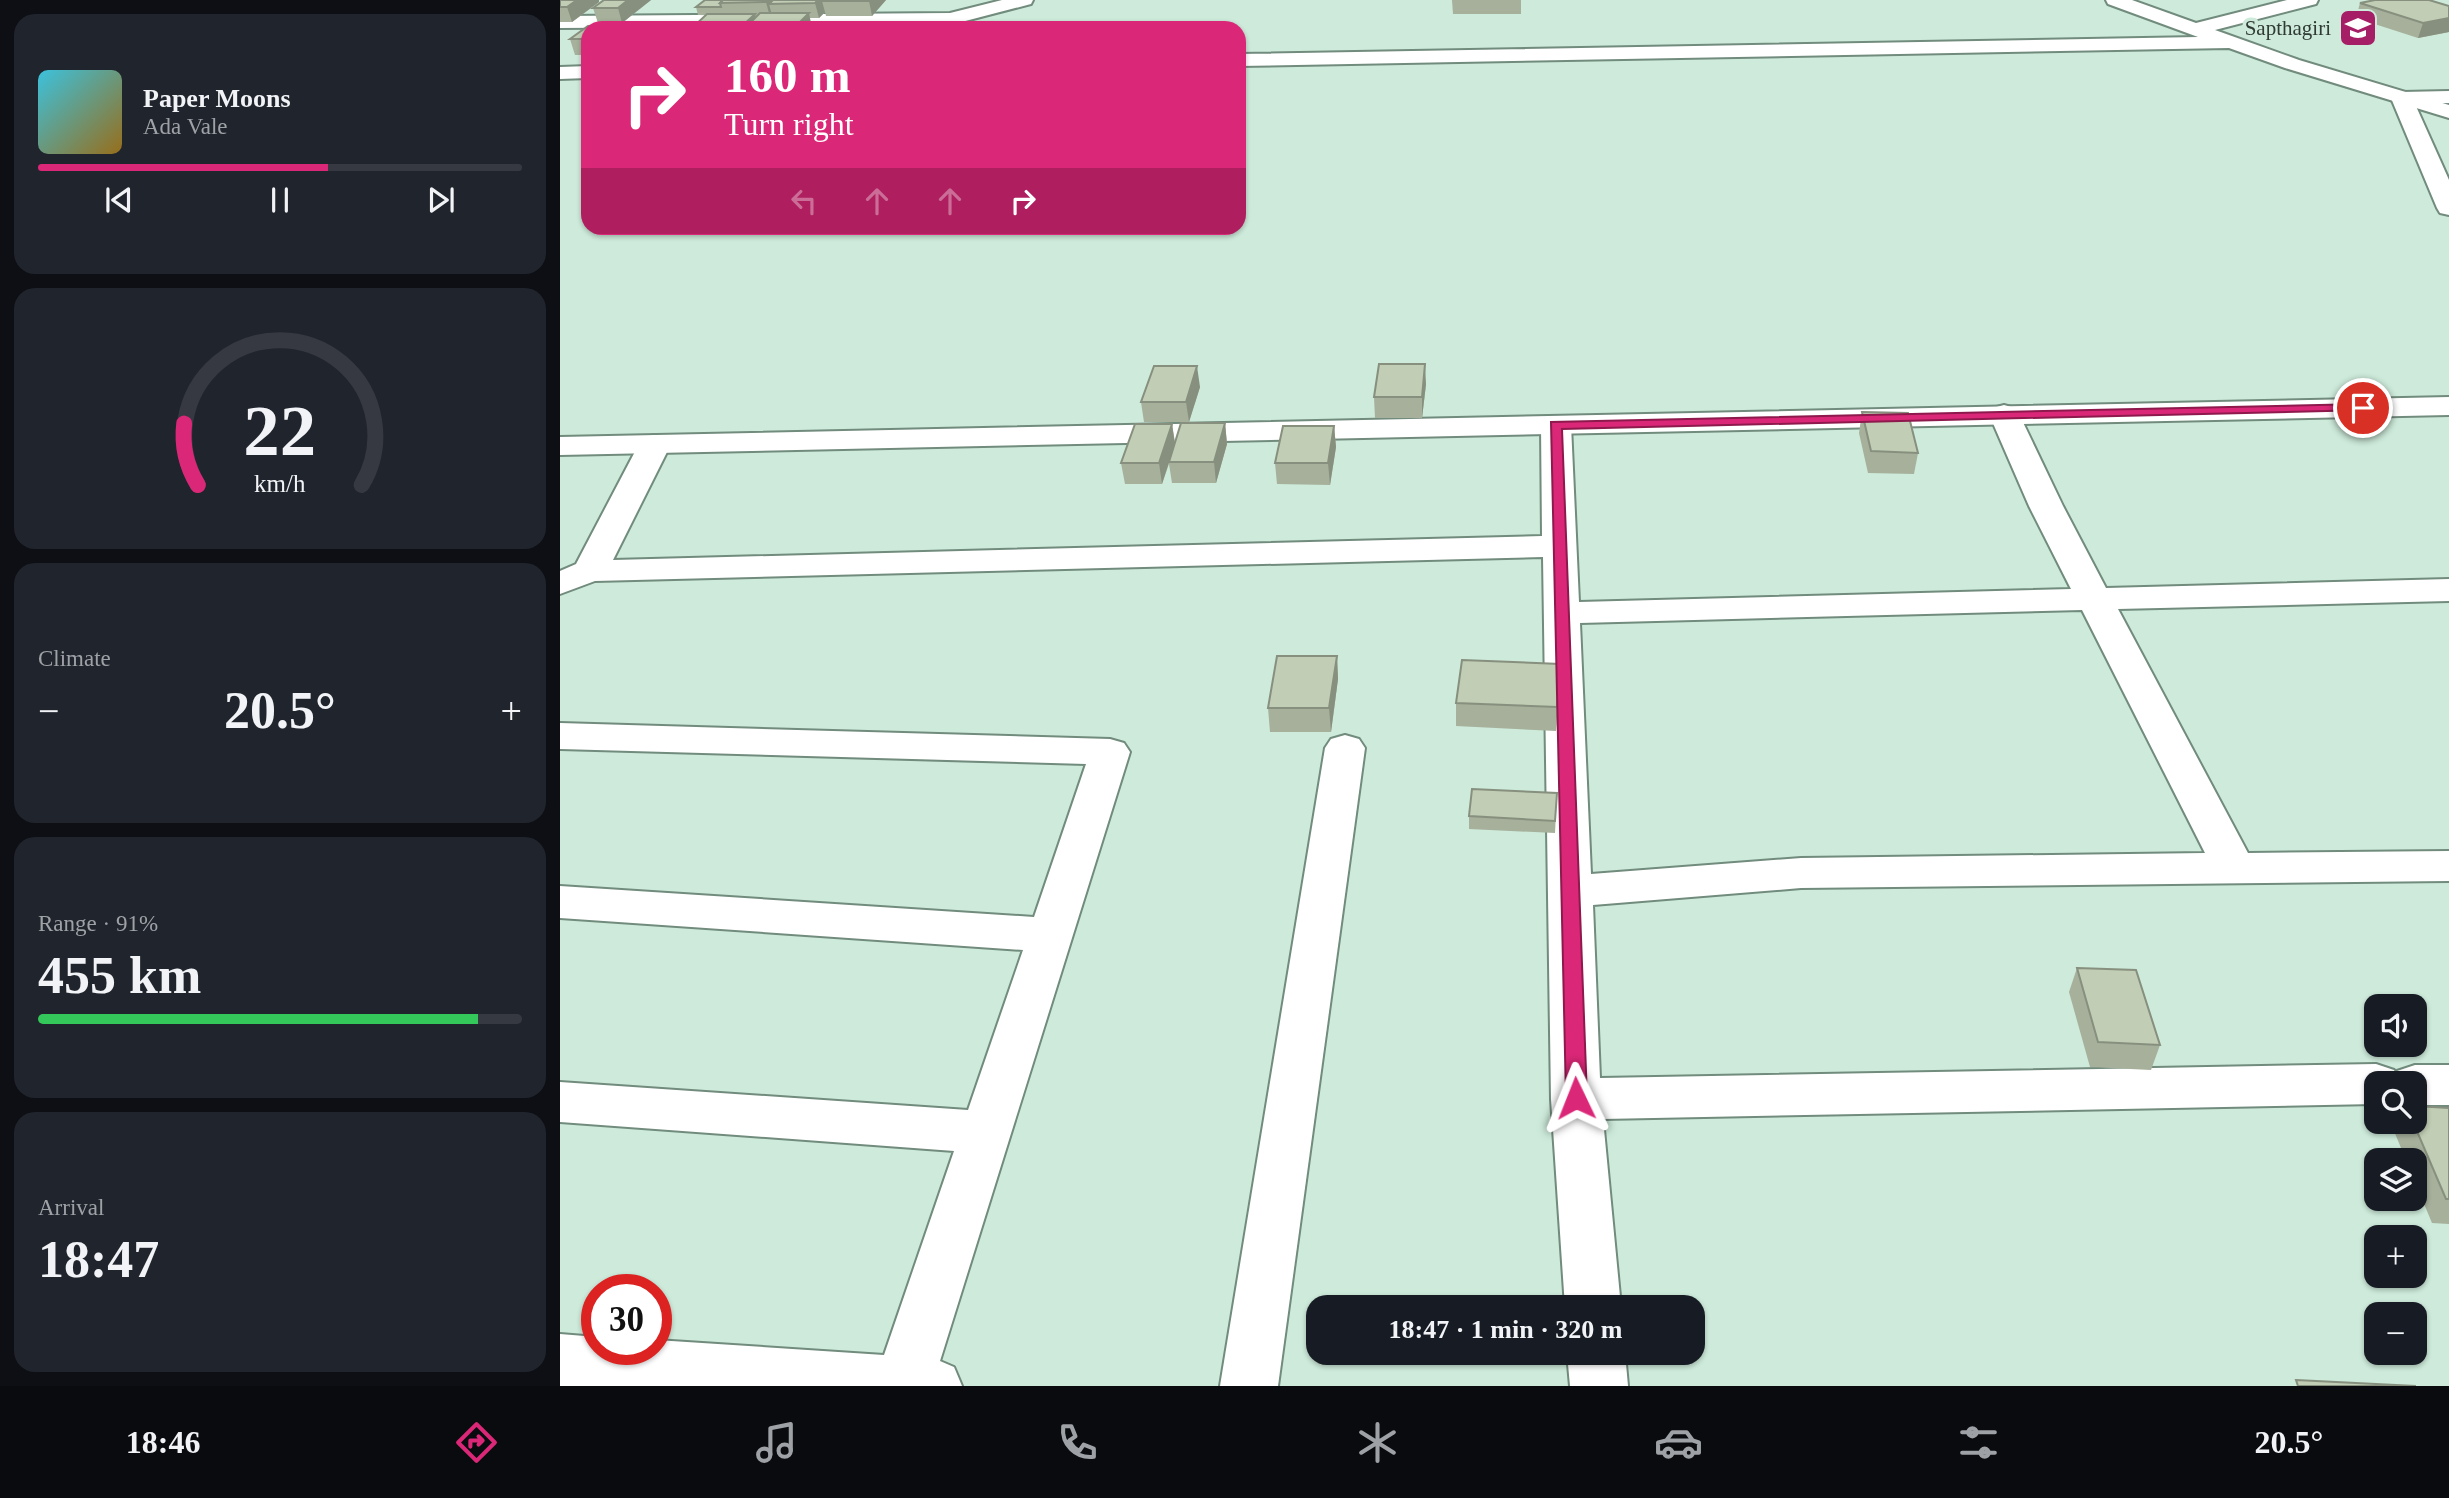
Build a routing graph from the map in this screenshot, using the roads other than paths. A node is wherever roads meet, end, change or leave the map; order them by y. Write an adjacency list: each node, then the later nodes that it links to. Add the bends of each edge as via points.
1 (1024, 0): 4 (street, via 950,19)
2 (2115, 0): 7 (street)
3 (2309, 0): 7 (street)
4 (690, 21)
5 (560, 22): 6 (street)
6 (581, 22)
7 (2194, 29): 8 (street)
8 (2230, 42): 9 (street); 13 (street)
9 (1246, 60)
10 (581, 72): 11 (street)
11 (560, 73)
12 (2449, 97): 13 (street)
13 (2402, 98): 14 (street); 15 (street)
14 (2449, 112)
15 (2449, 208)
16 (2448, 407): 17 (street)
17 (2004, 414): 18 (street); 24 (street)
18 (1556, 425): 19 (street); 21 (street)
19 (654, 444): 20 (street); 22 (street)
20 (560, 446)
21 (1559, 546): 22 (street); 25 (street)
22 (575, 577)
23 (2449, 590): 24 (street)
24 (2096, 600): 25 (street); 29 (street)
25 (1560, 613): 30 (street)
26 (560, 736): 32 (street, via 1110,752)
27 (1345, 748): 43 (street)
28 (2449, 866): 29 (street)
29 (2234, 867): 30 (street, via 1801,873)
30 (1570, 891): 36 (street)
31 (560, 902): 32 (street)
32 (1050, 935): 38 (street)
33 (2364, 1084): 36 (street)
34 (2427, 1085): 35 (street)
35 (2449, 1085)
36 (1576, 1098): 39 (street)
37 (560, 1101): 38 (street)
38 (986, 1132): 42 (street)
39 (1592, 1295)
40 (560, 1361): 42 (street)
41 (1597, 1365): 44 (street)
42 (919, 1385)
43 (1249, 1386)
44 (1599, 1386)

